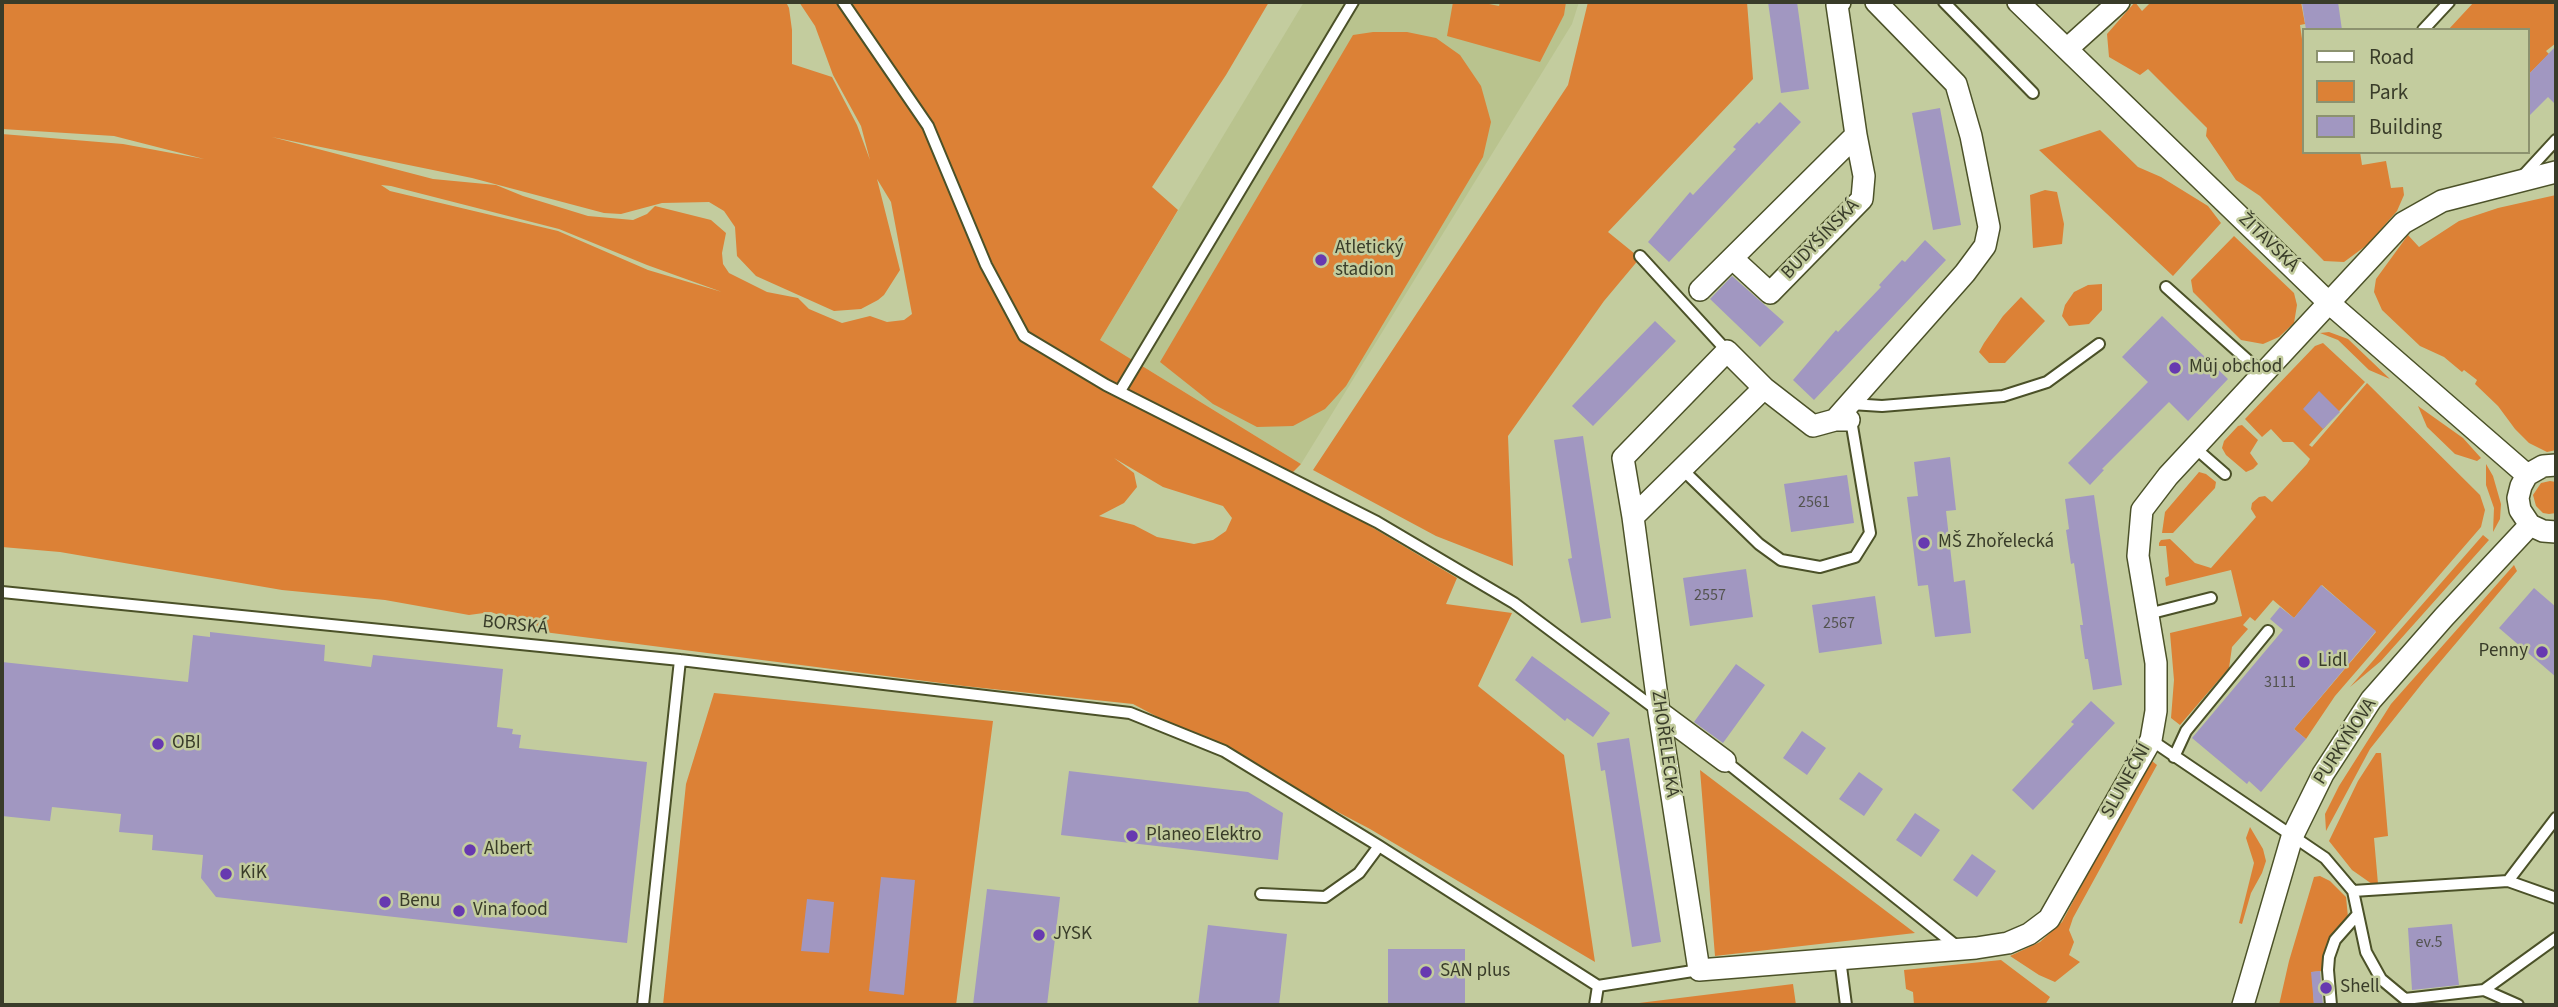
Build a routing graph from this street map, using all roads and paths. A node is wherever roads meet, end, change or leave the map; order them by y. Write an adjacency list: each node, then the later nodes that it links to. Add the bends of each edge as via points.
1 (843, 2): 25 (lane, via 928,126 986,265 1024,336)
2 (1353, 2): 25 (lane)
3 (1840, 2): 12 (street, BUDYŠÍNSKÁ)
4 (1876, 2): 26 (street, via 1956,84 1989,227 1985,246 1965,273)
5 (1944, 2): 11 (lane)
6 (2018, 2): 10 (street, ŽITAVSKÁ)
7 (2119, 2): 10 (street)
8 (2449, 2): 9 (lane)
9 (2425, 28)
10 (2068, 48): 20 (street, ŽITAVSKÁ)
11 (2033, 93)
12 (1856, 135): 17 (street); 17 (street, BUDYŠÍNSKÁ, via 1864,176 1862,199 1770,293)
13 (2556, 140): 15 (lane)
14 (2556, 172): 15 (street, SLUNEČNÍ)
15 (2517, 182): 20 (street, SLUNEČNÍ, via 2442,201 2403,223)
16 (1640, 256): 22 (lane)
17 (1733, 259): 19 (street)
18 (2166, 287): 23 (lane)
19 (1700, 290)
20 (2328, 302): 23 (street, SLUNEČNÍ); 31 (street, ŽITAVSKÁ)
21 (2099, 344): 26 (lane, via 2047,382 2003,396 1882,406)
22 (1727, 351): 24 (street); 32 (street, ZHOŘELECKÁ, via 1623,458)
23 (2262, 373): 27 (street, SLUNEČNÍ)
24 (1764, 388): 26 (street, via 1813,426); 29 (street)
25 (1120, 391): 40 (lane, via 1377,522 1514,603)
26 (1845, 415): 29 (lane, via 1870,533 1856,557 1820,568 1781,560)
27 (2194, 447): 30 (lane); 37 (street, SLUNEČNÍ, via 2142,510 2138,556)
28 (2556, 465): 31 (street)
29 (1683, 470): 32 (street)
30 (2225, 474)
31 (2527, 475): 33 (street, via 2519,504)
32 (1633, 517): 40 (street, ZHOŘELECKÁ)
33 (2530, 524): 34 (street); 45 (street, PURKYŇOVA, via 2371,700 2323,774)
34 (2556, 532)
35 (2, 592): 39 (lane, BORSKÁ)
36 (2211, 598): 37 (lane)
37 (2148, 614): 41 (street, SLUNEČNÍ, via 2156,663)
38 (2267, 631): 42 (lane, via 2186,731)
39 (680, 660): 46 (lane, BORSKÁ, via 1130,713 1224,751); 59 (lane)
40 (1659, 712): 43 (street); 55 (street, ZHOŘELECKÁ)
41 (2151, 740): 42 (lane); 53 (street, SLUNEČNÍ, via 2049,919 2008,943)
42 (2174, 757): 45 (lane)
43 (1725, 761): 53 (lane)
44 (2556, 818): 47 (lane)
45 (2292, 837): 48 (lane, via 2325,858); 62 (street, PURKYŇOVA)
46 (1380, 846): 49 (lane, via 1359,873 1325,897); 56 (lane, BORSKÁ)
47 (2508, 881): 48 (lane); 50 (lane)
48 (2353, 891): 51 (lane)
49 (1261, 894)
50 (2556, 898)
51 (2358, 914): 58 (lane, via 2366,953); 63 (lane, via 2335,940 2329,957)
52 (2556, 938): 57 (lane)
53 (1961, 949): 54 (street, SLUNEČNÍ)
54 (1840, 958): 55 (street, SLUNEČNÍ); 61 (lane)
55 (1699, 970): 56 (lane)
56 (1598, 986): 60 (lane)
57 (2484, 990): 58 (lane); 64 (lane)
58 (2402, 1002)
59 (643, 1005)
60 (1595, 1005)
61 (1846, 1005)
62 (2243, 1005)
63 (2331, 1005)
64 (2518, 1005)

